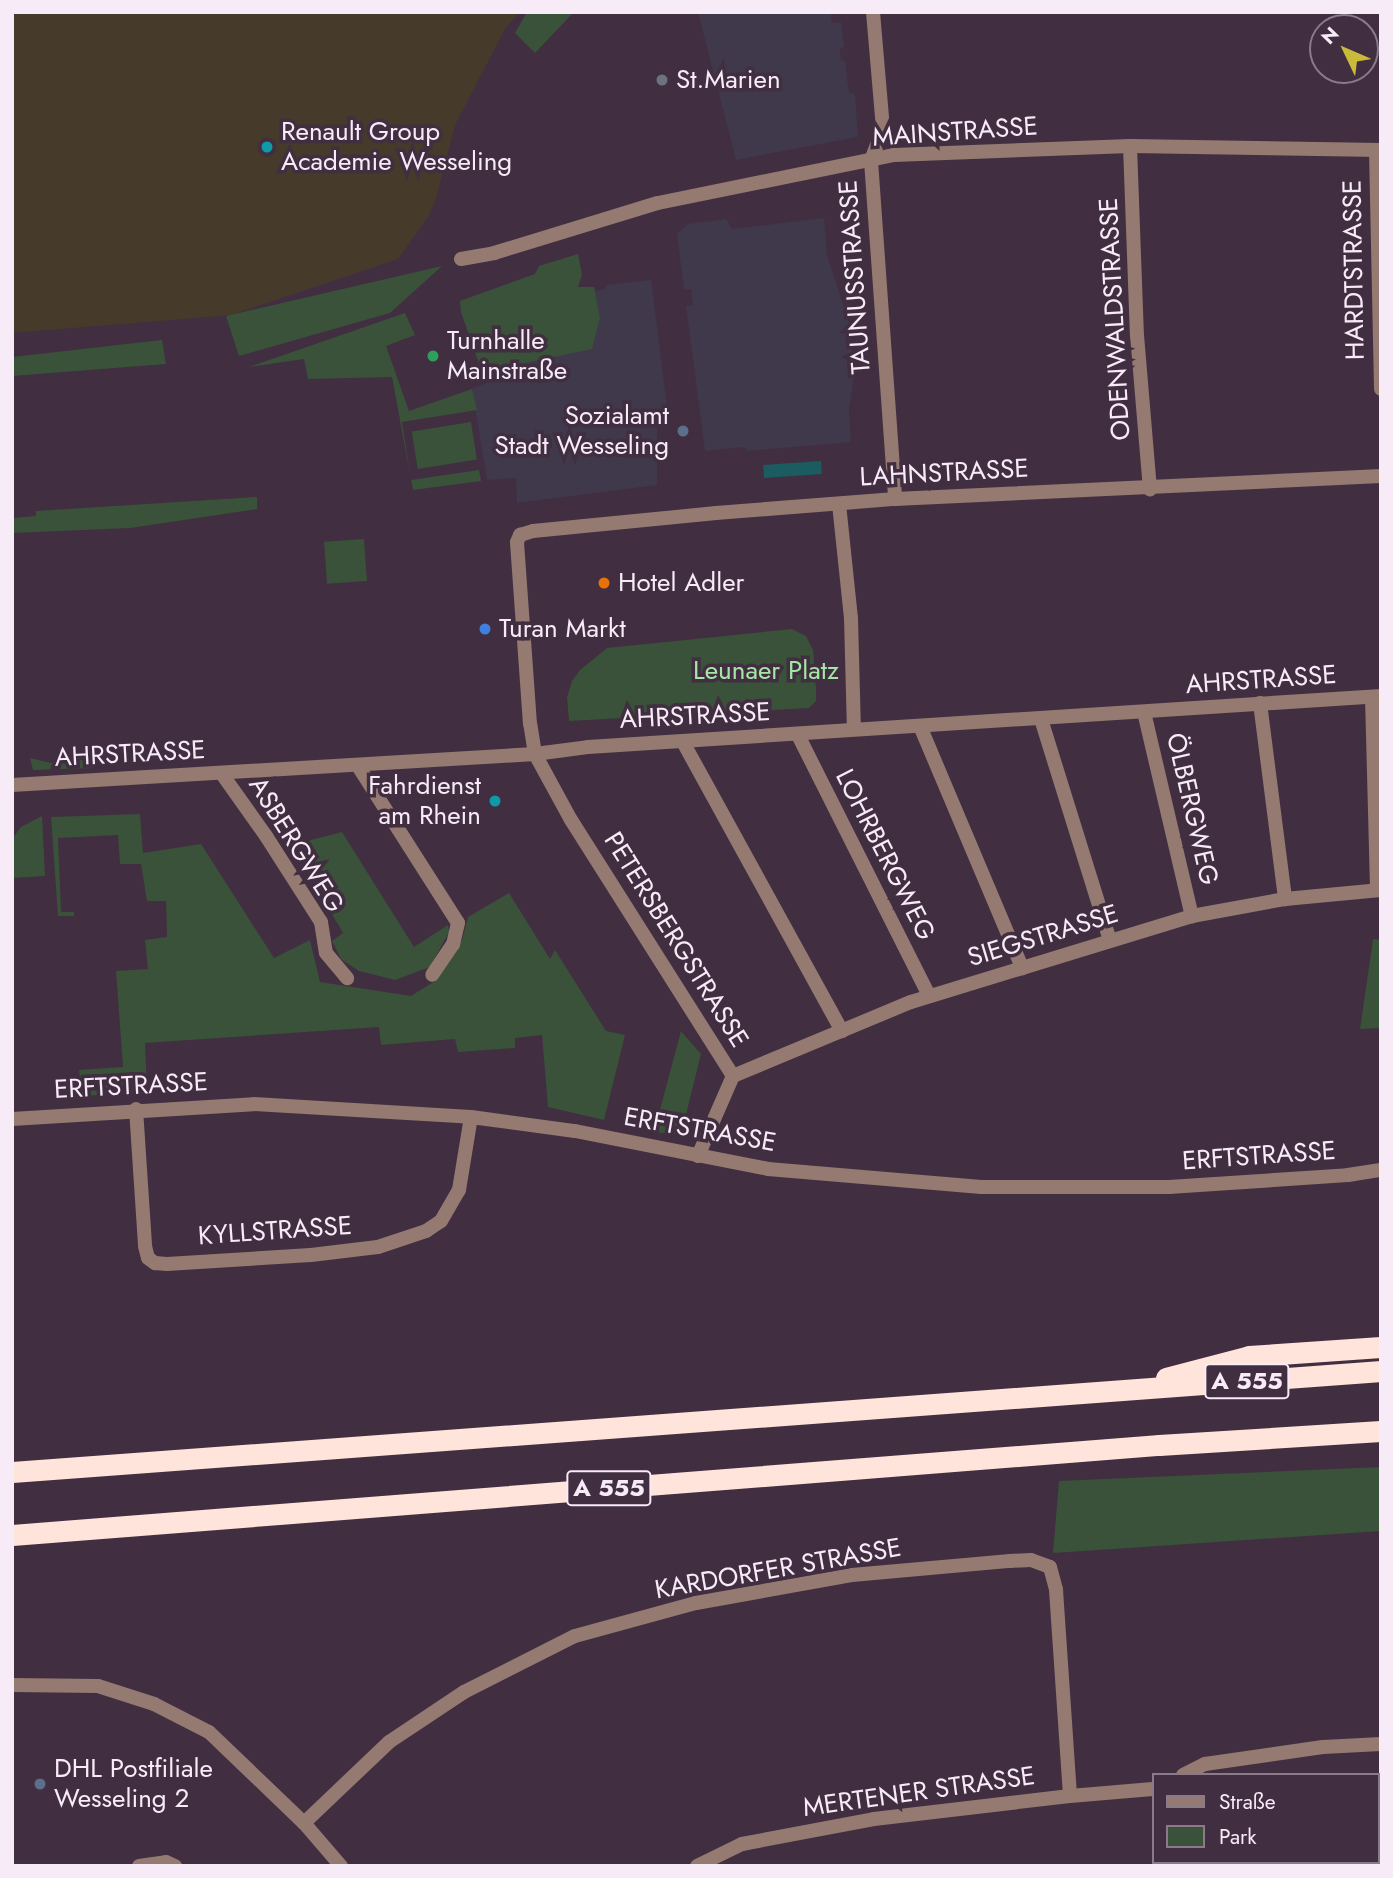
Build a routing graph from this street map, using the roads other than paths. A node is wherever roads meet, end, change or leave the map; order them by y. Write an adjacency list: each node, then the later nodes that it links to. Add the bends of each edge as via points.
1 (873, 12): 4 (street, TAUNUSSTRASSE, via 883,129)
2 (1130, 146): 3 (street, MAINSTRASSE); 4 (street, MAINSTRASSE, via 894,155); 8 (street, ODENWALDSTRASSE, via 1137,335)
3 (1378, 150): 6 (street, HARDTSTRASSE)
4 (871, 161): 5 (street, MAINSTRASSE, via 671,200); 9 (street, TAUNUSSTRASSE)
5 (461, 259)
6 (1381, 390)
7 (1381, 476): 8 (street, LAHNSTRASSE)
8 (1150, 489): 9 (street, LAHNSTRASSE)
9 (895, 499): 10 (street, LAHNSTRASSE)
10 (839, 504): 11 (street, LAHNSTRASSE, via 533,531 520,535); 17 (street, via 851,618)
11 (517, 542): 20 (street, PETERSBERGSTRASSE)
12 (1377, 696): 13 (street, AHRSTRASSE); 24 (street)
13 (1260, 703): 14 (street, AHRSTRASSE); 25 (street)
14 (1144, 712): 15 (street, AHRSTRASSE); 26 (street, ÖLBERGWEG)
15 (1041, 719): 16 (street, AHRSTRASSE); 27 (street)
16 (920, 726): 17 (street, AHRSTRASSE); 28 (street)
17 (854, 729): 18 (street, AHRSTRASSE)
18 (798, 735): 19 (street, AHRSTRASSE); 31 (street, LOHRBERGWEG)
19 (683, 742): 20 (street, AHRSTRASSE); 32 (street)
20 (535, 754): 21 (street, AHRSTRASSE); 33 (street, PETERSBERGSTRASSE, via 571,820)
21 (358, 766): 22 (street, AHRSTRASSE); 29 (street, via 458,923 453,944)
22 (222, 774): 23 (street, AHRSTRASSE); 30 (street, ASBERGWEG, via 321,922 326,953)
23 (12, 785)
24 (1379, 890): 25 (street, SIEGSTRASSE)
25 (1285, 899): 26 (street, SIEGSTRASSE)
26 (1192, 916): 27 (street, SIEGSTRASSE)
27 (1110, 940): 28 (street, SIEGSTRASSE)
28 (1022, 968): 31 (street, SIEGSTRASSE)
29 (432, 975)
30 (347, 978)
31 (929, 996): 32 (street, SIEGSTRASSE)
32 (842, 1031): 33 (street, SIEGSTRASSE)
33 (733, 1076): 37 (street, PETERSBERGSTRASSE)
34 (136, 1110): 35 (street, ERFTSTRASSE, via 254,1104); 35 (street, KYLLSTRASSE, via 145,1245 148,1258 167,1264 379,1248 426,1231 440,1221 459,1190); 36 (street, ERFTSTRASSE)
35 (471, 1117): 37 (street, ERFTSTRASSE, via 575,1131)
36 (12, 1119)
37 (698, 1156): 38 (street, ERFTSTRASSE, via 768,1169 981,1186 1169,1187)
38 (1381, 1170)
39 (1381, 1347): 41 (highway, via 1249,1356)
40 (1381, 1371): 41 (highway, A 555)
41 (1113, 1391): 45 (highway, A 555)
42 (1381, 1431): 43 (highway, A 555)
43 (1272, 1440): 44 (highway); 46 (highway, A 555, via 1117,1448)
44 (1381, 1444)
45 (12, 1472)
46 (12, 1535)
47 (12, 1685): 52 (street, via 98,1686 154,1704 209,1732)
48 (1381, 1744): 49 (street, via 1205,1764)
49 (1187, 1773)
50 (1152, 1789): 51 (street, MERTENER STRASSE)
51 (1070, 1796): 52 (street, KARDORFER STRASSE, via 1056,1590 1050,1567 1031,1560 839,1578 696,1603 575,1636 464,1692 389,1742); 56 (street, MERTENER STRASSE, via 874,1819 742,1844)
52 (304, 1823): 55 (street)
53 (139, 1866): 54 (street, via 166,1862)
54 (175, 1866)
55 (341, 1866)
56 (697, 1866)

